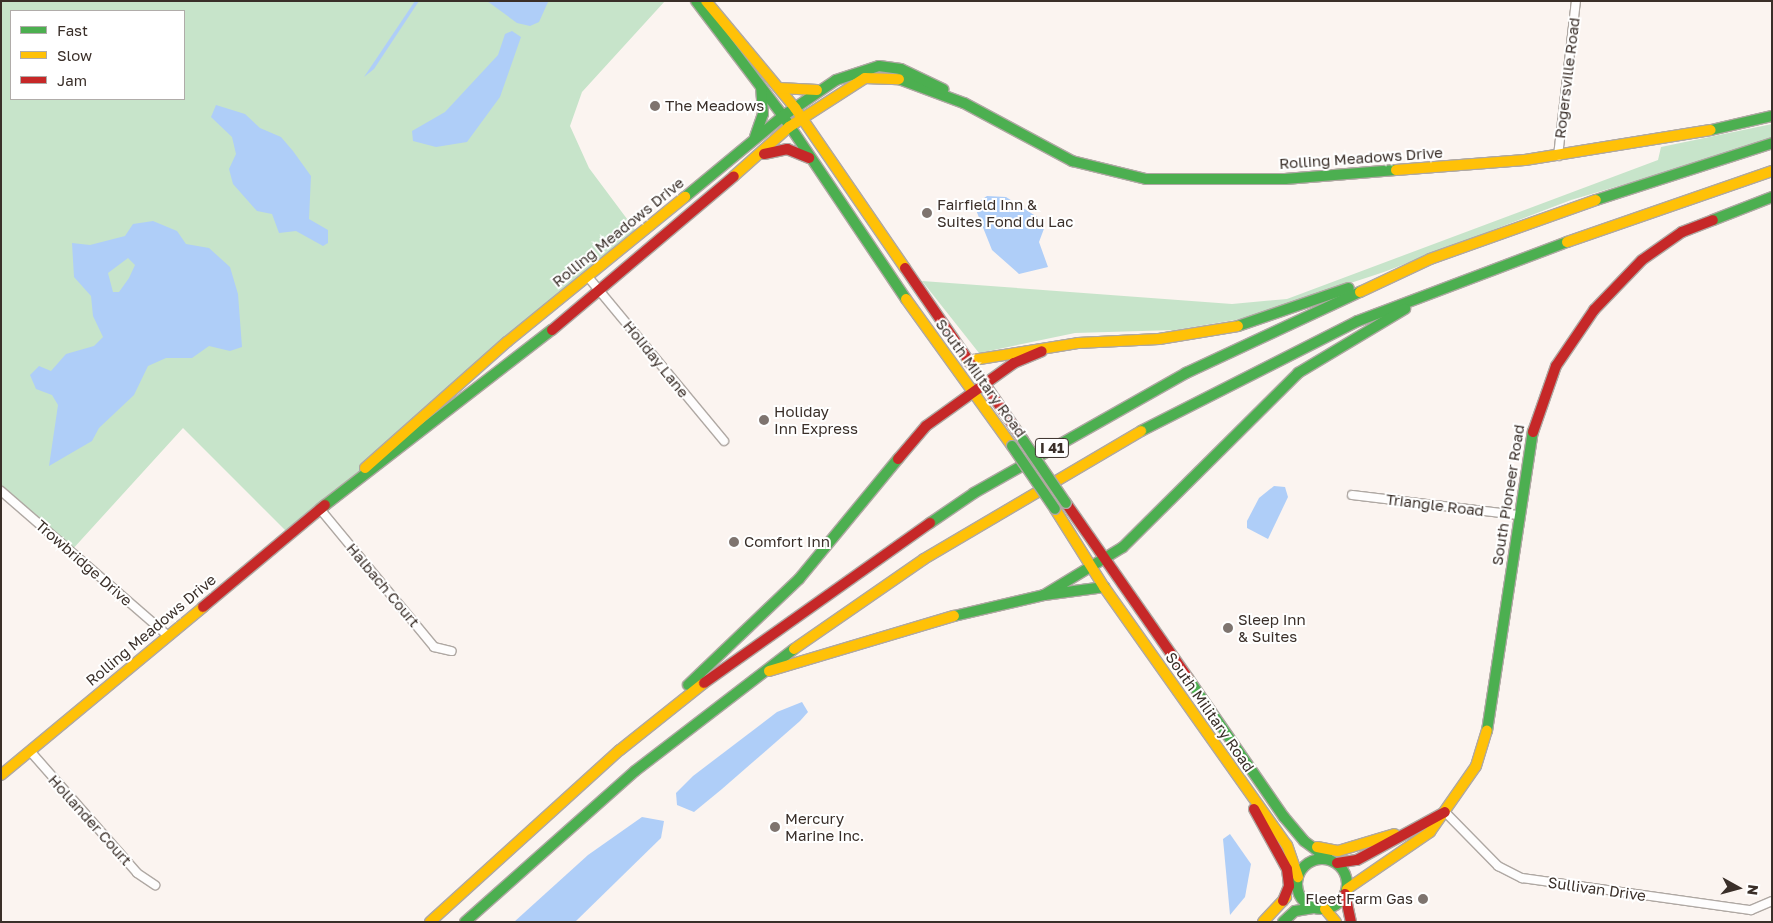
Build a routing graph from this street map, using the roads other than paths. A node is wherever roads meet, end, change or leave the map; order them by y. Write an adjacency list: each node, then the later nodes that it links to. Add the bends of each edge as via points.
1 (696, 1): 4 (main road, South Military Road)
2 (706, 1): 5 (main road, South Military Road)
3 (1576, 1): 16 (street, Rogersville Road)
4 (761, 87): 9 (main road, South Military Road); 13 (main road, via 763,114)
5 (779, 88): 6 (main road); 8 (main road, South Military Road)
6 (821, 90): 7 (main road, Rolling Meadows Drive, via 855,70 887,66 928,81); 8 (main road, Rolling Meadows Drive)
7 (964, 104): 11 (main road, Rolling Meadows Drive, via 902,79 878,75 846,86); 16 (main road, Rolling Meadows Drive, via 1072,161 1146,179 1285,179)
8 (795, 108): 9 (main road, Rolling Meadows Drive); 11 (main road, South Military Road)
9 (783, 116): 12 (main road, South Military Road); 13 (main road, Rolling Meadows Drive)
10 (1772, 116): 16 (main road, Rolling Meadows Drive)
11 (802, 118): 12 (main road, Rolling Meadows Drive); 25 (main road, South Military Road)
12 (790, 127): 15 (main road, Rolling Meadows Drive); 17 (main road, South Military Road)
13 (754, 140): 21 (main road, Rolling Meadows Drive)
14 (1772, 143): 20 (main road, I 41, via 1539,218)
15 (760, 155): 17 (main road, via 786,149); 23 (main road, Rolling Meadows Drive)
16 (1558, 156)
17 (812, 159): 27 (main road, South Military Road)
18 (1772, 170): 22 (main road, I 41)
19 (1772, 198): 32 (main road, South Pioneer Road, via 1682,232 1642,260 1594,310 1556,366 1540,405 1526,456)
20 (1430, 260): 24 (main road, via 1238,326 1159,338 1078,343); 40 (main road, I 41, via 1186,373 974,493 812,602)
21 (588, 277): 23 (street, Holiday Lane); 31 (main road, Rolling Meadows Drive, via 436,402)
22 (1441, 287): 33 (main road, via 1298,374 1156,518 1123,547); 39 (main road, I 41, via 1358,321 1118,443 924,559)
23 (602, 292): 28 (street, Holiday Lane); 31 (main road, Rolling Meadows Drive)
24 (1042, 351): 25 (main road); 26 (main road, via 1014,363)
25 (967, 361): 26 (main road, South Military Road)
26 (983, 385): 27 (main road); 33 (main road, South Military Road, bridge)
27 (971, 394): 34 (main road, South Military Road, bridge, via 1012,446); 40 (main road, via 926,426 759,622)
28 (724, 441)
29 (1, 491): 37 (street, Trowbridge Drive)
30 (1352, 495): 32 (street, Triangle Road)
31 (320, 509): 37 (main road, Rolling Meadows Drive); 38 (street, Halbach Court, via 434,647)
32 (1518, 515): 44 (main road, South Pioneer Road, via 1489,728 1476,766)
33 (1104, 556): 34 (main road); 46 (main road, South Military Road)
34 (1091, 566): 35 (main road, South Military Road); 36 (main road)
35 (1104, 587): 36 (main road); 43 (main road, South Military Road)
36 (1044, 595): 39 (main road, via 897,630)
37 (168, 635): 41 (main road, Rolling Meadows Drive)
38 (452, 652)
39 (758, 674): 55 (main road, I 41, via 635,771)
40 (620, 750): 54 (main road, I 41)
41 (30, 751): 42 (main road, Rolling Meadows Drive); 49 (street, Hollander Court, via 137,873)
42 (1, 775)
43 (1241, 783): 48 (main road, South Military Road, via 1290,849); 51 (main road, via 1286,865 1289,886)
44 (1445, 812): 45 (main road); 50 (main road, South Pioneer Road, via 1430,832); 52 (street, Sullivan Drive, via 1498,866 1522,878 1751,910)
45 (1410, 829): 46 (main road, via 1338,851 1320,848); 47 (main road, via 1357,860)
46 (1299, 835): 47 (main road, South Military Road)
47 (1333, 861): 48 (main road, via 1313,860); 50 (main road, via 1346,874)
48 (1297, 879): 51 (main road); 53 (main road, via 1301,898)
49 (155, 884)
50 (1346, 891): 53 (main road); 59 (main road)
51 (1283, 901): 56 (main road)
52 (1772, 901)
53 (1320, 908): 57 (main road, via 1295,911); 58 (main road)
54 (430, 922)
55 (465, 922)
56 (1263, 922)
57 (1283, 922)
58 (1336, 922)
59 (1351, 922)

